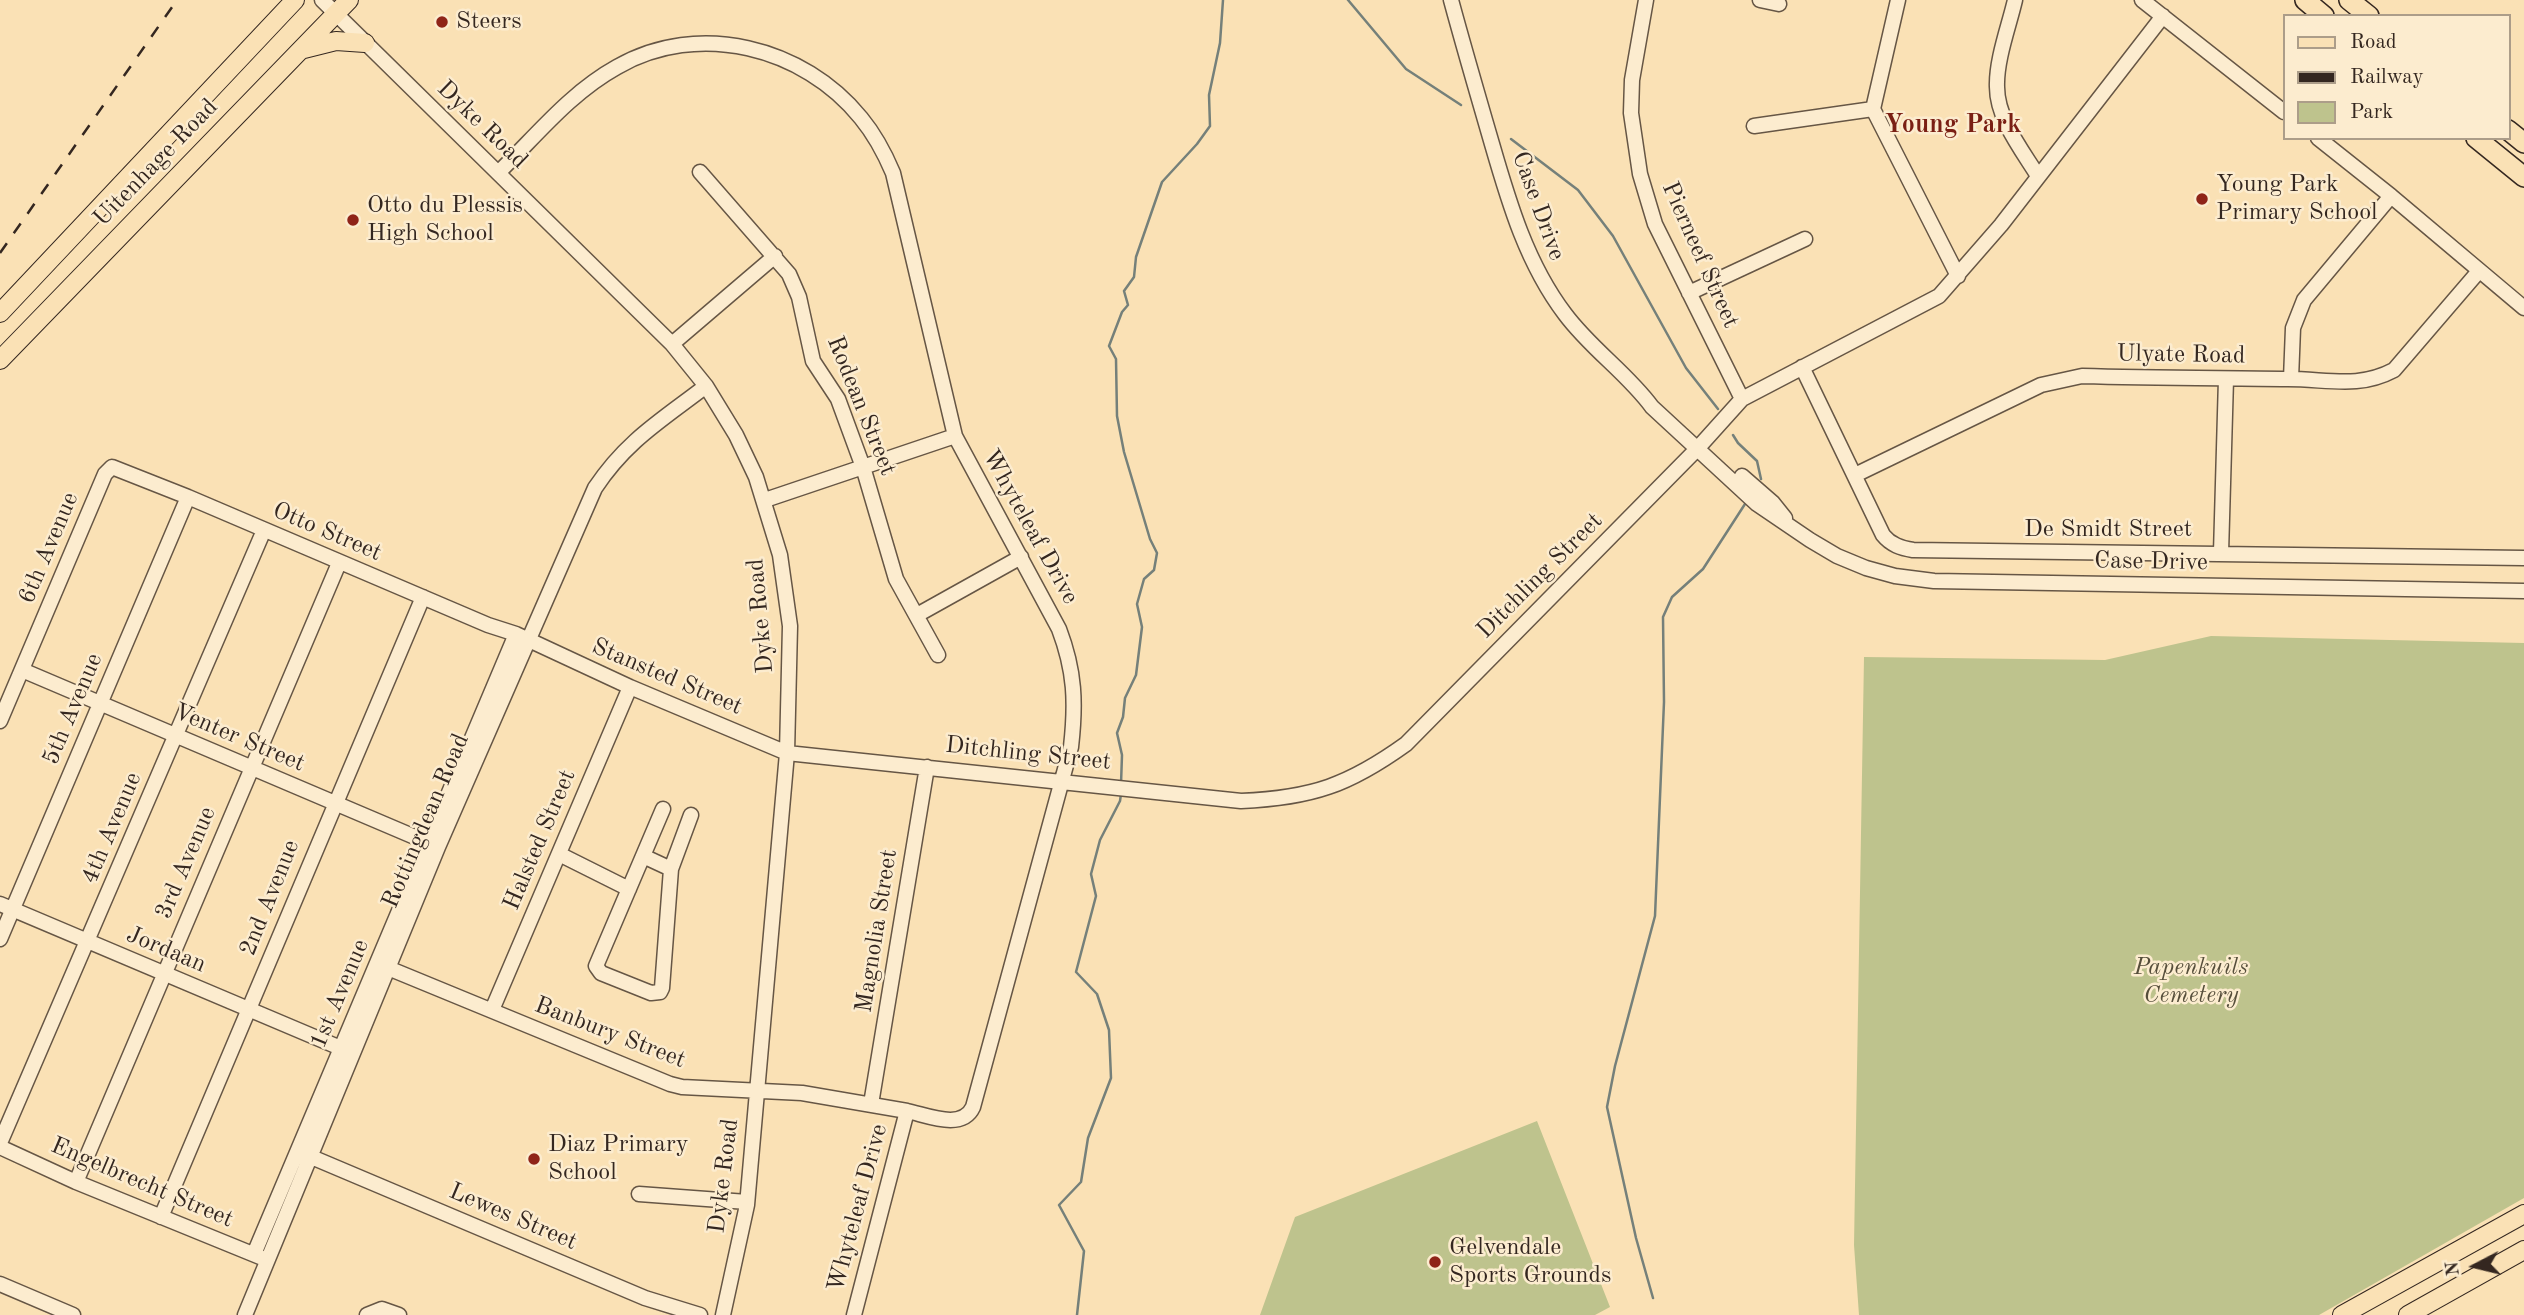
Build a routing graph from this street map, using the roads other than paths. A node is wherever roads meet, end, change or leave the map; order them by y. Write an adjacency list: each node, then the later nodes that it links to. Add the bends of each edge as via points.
1 (295, 0): 37 (main road, Uitenhage Road)
2 (322, 0): 13 (street, Dyke Road)
3 (349, 0): 13 (main road, Uitenhage Road)
4 (1451, 0): 46 (street, Case Drive, via 1509,201 1538,274 1595,350 1643,395 1657,401)
5 (1646, 0): 35 (street, Pierneef Street, via 1632,80 1634,145 1655,223)
6 (1760, 0): 12 (street)
7 (1898, 0): 19 (street)
8 (2015, 0): 28 (street, via 1998,77 1998,101)
9 (2142, 0): 16 (street)
10 (2305, 0): 14 (highway)
11 (2349, 0): 15 (highway)
12 (1779, 4)
13 (335, 13): 17 (street, Dyke Road); 18 (main road, Uitenhage Road)
14 (2322, 14)
15 (2366, 14)
16 (2163, 16): 20 (street); 28 (street, Ditchling Street)
17 (365, 43): 18 (main road, via 324,42); 27 (street, Dyke Road)
18 (298, 52): 39 (main road, Uitenhage Road)
19 (1872, 109): 21 (street); 34 (street)
20 (2282, 109)
21 (1754, 126)
22 (2510, 132): 25 (highway)
23 (2321, 140): 30 (street)
24 (2478, 140): 29 (highway)
25 (2524, 143)
26 (701, 172): 32 (street, Rodean Street)
27 (498, 173): 38 (street, Dyke Road); 45 (street, Whyteleaf Drive, via 583,89 619,65 656,50 699,42 726,44 757,50 799,67 832,89 861,118 893,173)
28 (2038, 176): 34 (street, Ditchling Street)
29 (2524, 177)
30 (2391, 196): 33 (street); 42 (street, via 2304,300 2293,328)
31 (1805, 239): 35 (street)
32 (775, 256): 38 (street); 47 (street, Rodean Street, via 795,285 813,361 842,408)
33 (2479, 271): 36 (street); 42 (street, Ulyate Road, via 2395,370 2369,381)
34 (1958, 276): 40 (street, Ditchling Street, via 1938,296)
35 (1689, 293): 44 (street, Pierneef Street)
36 (2524, 308)
37 (0, 313)
38 (672, 344): 43 (street, Dyke Road)
39 (0, 360)
40 (1802, 367): 44 (street, Ditchling Street); 49 (street, De Smidt Street)
41 (2226, 379): 42 (street, Ulyate Road); 49 (street, Ulyate Road, via 2082,376 2051,381); 53 (street)
42 (2291, 379)
43 (706, 386): 51 (street, Dyke Road, via 746,453); 60 (street, Rottingdean Road, via 634,440 609,468)
44 (1742, 399): 46 (street, Ditchling Street)
45 (955, 436): 47 (street); 54 (street, Whyteleaf Drive)
46 (1700, 446): 57 (street, Case Drive, via 1823,548 1895,576 1934,582); 70 (street, Ditchling Street, via 1406,744 1363,773 1317,792 1266,800 1217,799)
47 (863, 467): 51 (street); 59 (street, Rodean Street, via 896,579)
48 (107, 470): 50 (street, Otto Street, via 114,468); 62 (street, 6th Avenue)
49 (1854, 475): 53 (street, De Smidt Street, via 1883,535 1895,545 1913,550)
50 (188, 497): 52 (street, Otto Street); 64 (street, 5th Avenue)
51 (765, 500): 67 (street, Dyke Road, via 780,555 790,626)
52 (264, 530): 56 (street, Otto Street); 66 (street, 4th Avenue)
53 (2221, 554): 55 (street, De Smidt Street)
54 (1021, 557): 59 (street); 70 (street, Whyteleaf Drive, via 1059,628 1071,669 1076,711)
55 (2524, 558)
56 (339, 563): 58 (street, Otto Street); 69 (street, 3rd Avenue)
57 (2524, 591)
58 (423, 597): 60 (street, Otto Street); 71 (street, 2nd Avenue)
59 (917, 615): 61 (street, Rodean Street)
60 (523, 638): 63 (street, Stansted Street); 74 (street, Rottingdean Road)
61 (938, 655)
62 (22, 670): 64 (street, Venter Street); 65 (street, 6th Avenue)
63 (630, 688): 67 (street, Stansted Street); 75 (street, Halsted Street)
64 (100, 704): 66 (street, Venter Street); 79 (street, 5th Avenue)
65 (0, 721)
66 (176, 736): 69 (street, Venter Street); 81 (street, 4th Avenue)
67 (787, 753): 68 (street, Ditchling Street); 87 (street, Dyke Road)
68 (927, 767): 70 (street, Ditchling Street); 88 (street, Magnolia Street)
69 (250, 769): 71 (street, Venter Street); 83 (street, 3rd Avenue)
70 (1062, 781): 89 (street, Whyteleaf Drive, via 971,1112 954,1121)
71 (334, 804): 74 (street, Venter Street); 84 (street, 2nd Avenue)
72 (663, 808): 76 (street)
73 (691, 815): 77 (street)
74 (433, 845): 82 (street, Rottingdean Road); 86 (street, 1st Avenue)
75 (559, 854): 78 (street); 85 (street, Halsted Street)
76 (643, 856): 77 (street); 78 (street)
77 (671, 869): 78 (street, via 663,984 656,993 596,969)
78 (629, 889)
79 (6, 906): 80 (street, 5th Avenue); 81 (street, Jordaan)
80 (0, 939)
81 (88, 942): 83 (street, Jordaan); 90 (street, 4th Avenue)
82 (388, 968): 85 (street, Banbury Street); 86 (street, Rottingdean Road)
83 (165, 974): 84 (street, Jordaan); 92 (street, 3rd Avenue)
84 (249, 1009): 86 (street, Jordaan); 96 (street, 2nd Avenue)
85 (492, 1010): 87 (street, Banbury Street, via 656,1080 682,1087)
86 (348, 1051): 91 (street, Rottingdean Road); 98 (street, 1st Avenue)
87 (756, 1092): 88 (street, Banbury Street, via 802,1093); 94 (street, Dyke Road)
88 (871, 1104): 89 (street, Banbury Street)
89 (908, 1111): 107 (street, Whyteleaf Drive)
90 (0, 1145): 92 (street, Engelbrecht Street)
91 (309, 1156): 99 (street, Rottingdean Road); 105 (street, Lewes Street, via 645,1298)
92 (76, 1182): 96 (street, Engelbrecht Street)
93 (639, 1194): 94 (street)
94 (747, 1202): 106 (street, Dyke Road)
95 (2524, 1214): 108 (main road)
96 (161, 1217): 98 (street, Engelbrecht Street)
97 (2524, 1250): 109 (main road)
98 (254, 1254): 99 (street, Engelbrecht Street)
99 (267, 1261): 102 (street, Rottingdean Road)
100 (0, 1284): 101 (street)
101 (73, 1315)
102 (245, 1315)
103 (367, 1315): 104 (street, via 382,1309)
104 (399, 1315)
105 (700, 1315)
106 (723, 1315)
107 (854, 1315)
108 (2342, 1315)
109 (2408, 1315)

